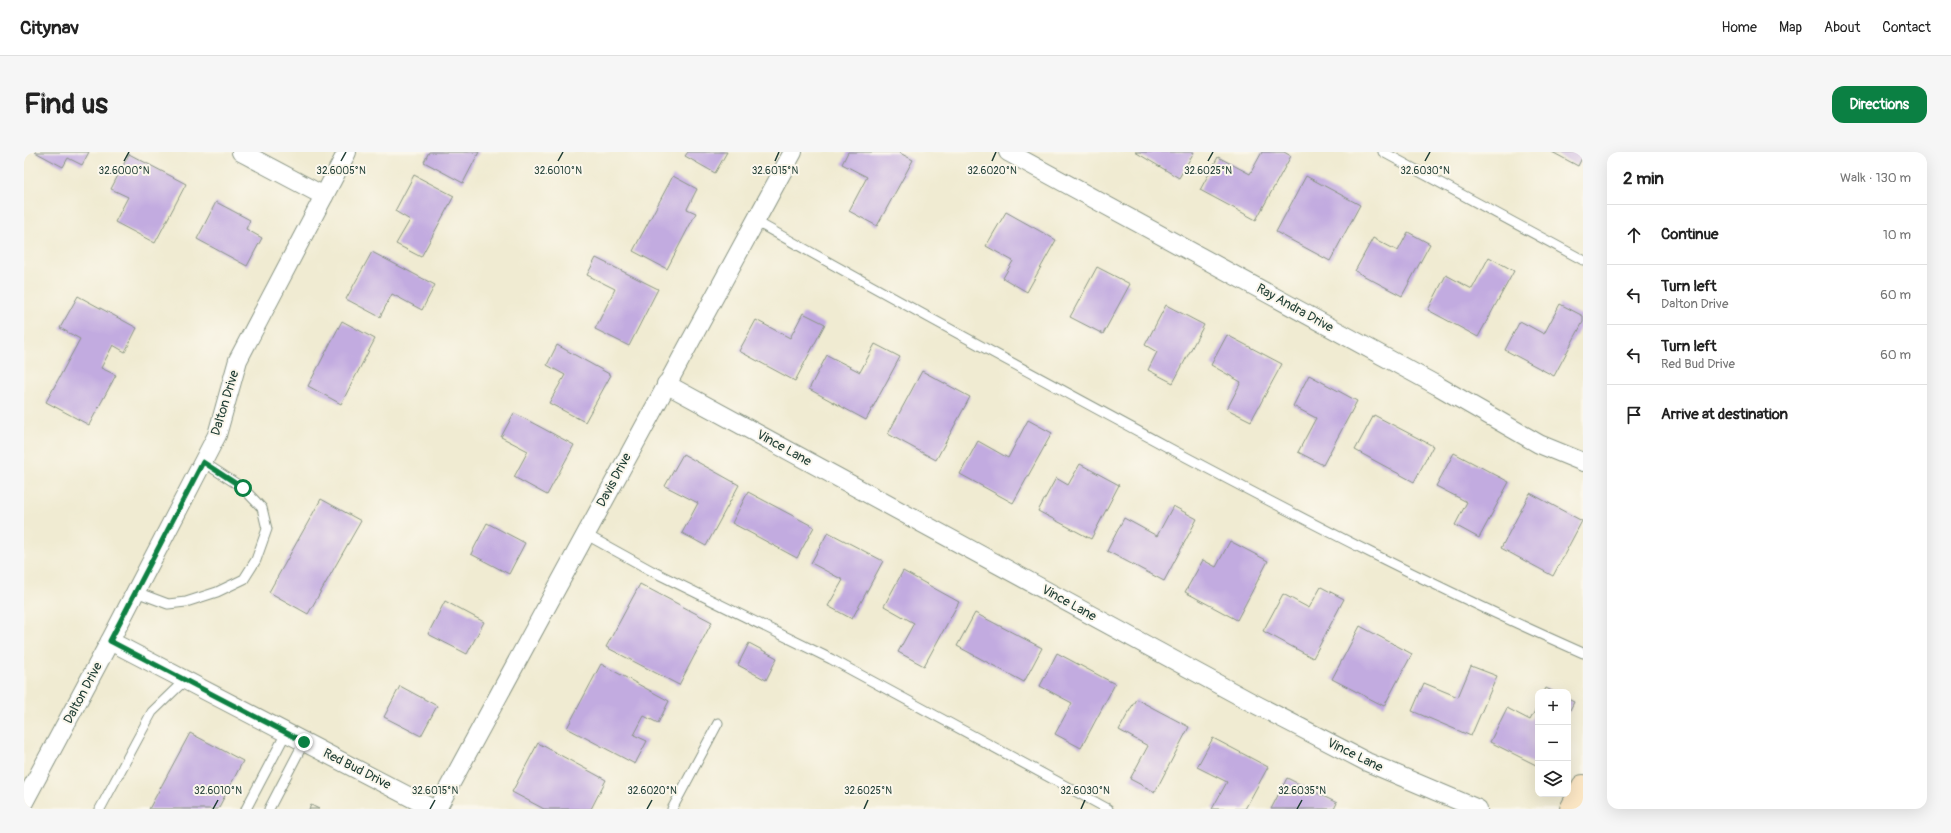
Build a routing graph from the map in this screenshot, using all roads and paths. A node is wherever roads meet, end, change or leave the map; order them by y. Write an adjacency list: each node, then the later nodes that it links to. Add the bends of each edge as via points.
1 (241, 152): 6 (street)
2 (347, 152): 6 (street, Dalton Drive)
3 (793, 152): 7 (street, Davis Drive)
4 (1008, 152): 11 (street, Ray Andra Drive, via 1431,382 1539,444)
5 (1382, 152): 8 (lane)
6 (324, 196): 10 (street, Dalton Drive, via 238,360 217,435)
7 (755, 221): 9 (street, Davis Drive); 15 (lane, via 878,291 1292,513)
8 (1583, 260)
9 (666, 384): 12 (street, Davis Drive); 29 (street, Vince Lane, via 1249,701 1367,762)
10 (203, 462): 13 (street, Dalton Drive); 13 (lane, via 243,488 262,508 266,529 256,560 244,579 217,592 186,602 168,604)
11 (1583, 462)
12 (585, 534): 26 (street, Davis Drive); 28 (lane, via 652,571 831,659)
13 (136, 592): 14 (street, Dalton Drive)
14 (110, 641): 16 (street, Red Bud Drive); 21 (street, Dalton Drive)
15 (1583, 653)
16 (185, 680): 18 (street, Red Bud Drive); 22 (lane, via 152,712)
17 (718, 723): 27 (lane)
18 (286, 733): 19 (street, Red Bud Drive); 23 (lane)
19 (304, 742): 24 (lane); 25 (street, Red Bud Drive)
20 (1583, 786): 30 (main road)
21 (24, 802)
22 (100, 809)
23 (246, 809)
24 (269, 809)
25 (434, 809)
26 (437, 809)
27 (672, 809)
28 (1108, 809)
29 (1478, 809)
30 (1571, 809)

